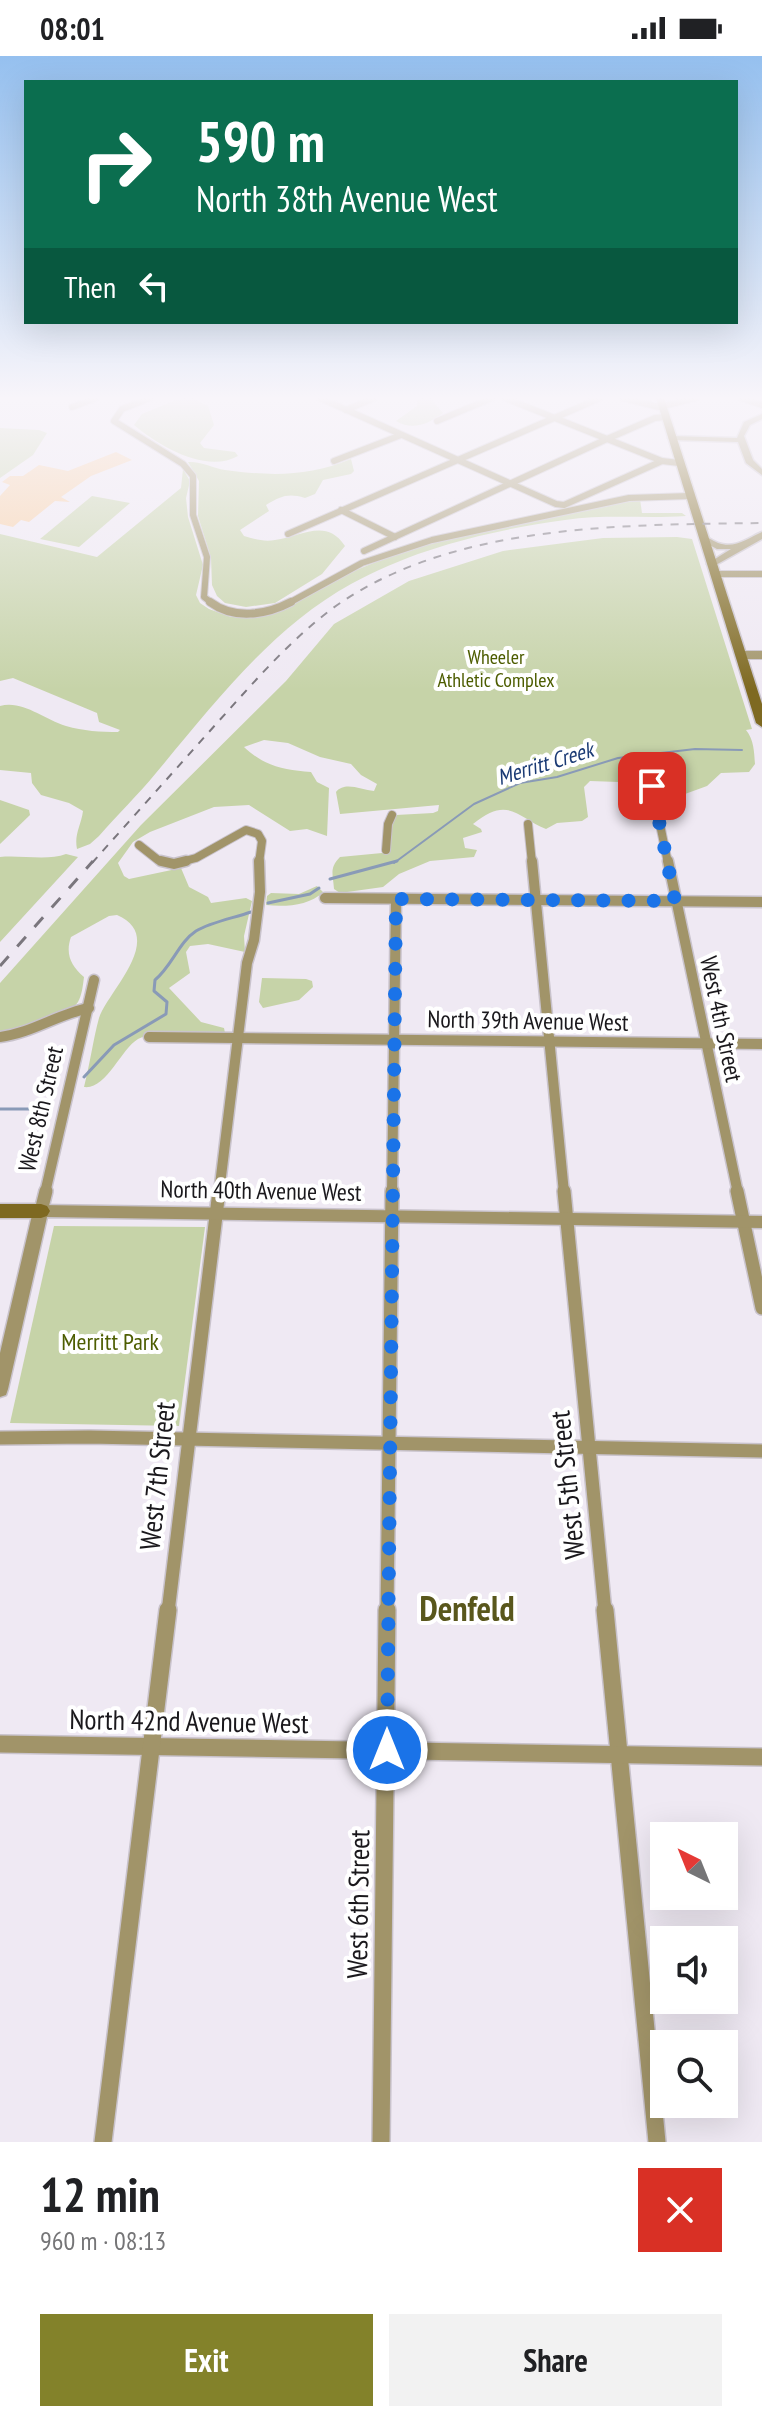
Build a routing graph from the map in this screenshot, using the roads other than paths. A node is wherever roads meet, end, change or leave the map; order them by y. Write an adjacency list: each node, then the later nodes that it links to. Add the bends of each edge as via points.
1 (194, 495): 7 (street, via 193,515 208,563 204,597 214,608 235,613 278,608 353,567 432,540 629,498)
2 (375, 495): 8 (street)
3 (485, 495): 10 (street)
4 (536, 495): 5 (street, via 559,505)
5 (582, 495)
6 (689, 495): 7 (main road)
7 (691, 501): 12 (main road)
8 (341, 510): 9 (street); 10 (street)
9 (288, 534)
10 (395, 537): 13 (street)
11 (758, 537): 12 (street, via 726,547); 14 (street)
12 (703, 538): 14 (main road)
13 (364, 551)
14 (712, 569): 15 (street); 16 (main road)
15 (762, 574)
16 (740, 655): 17 (street); 18 (main road)
17 (762, 655)
18 (762, 723)
19 (652, 786): 27 (street, West 4th Street)
20 (392, 815): 23 (street)
21 (528, 824): 26 (street, West 5th Street)
22 (139, 845): 33 (street, West 7th Street, via 163,863 179,863 245,830 262,841 259,902)
23 (386, 850)
24 (325, 898): 25 (street)
25 (396, 899): 26 (street); 34 (street, West 6th Street)
26 (535, 900): 27 (street); 35 (street, West 5th Street)
27 (675, 901): 28 (street); 36 (street, West 4th Street)
28 (762, 902)
29 (94, 980): 30 (street, West 8th Street)
30 (89, 1008): 31 (street, via 22,1035); 39 (street, West 8th Street)
31 (0, 1037)
32 (149, 1037): 33 (street, North 39th Avenue West)
33 (237, 1038): 34 (street, North 39th Avenue West); 40 (street, West 7th Street)
34 (393, 1040): 35 (street, North 39th Avenue West); 41 (street, West 6th Street)
35 (549, 1041): 36 (street, North 39th Avenue West); 42 (street, West 5th Street)
36 (706, 1044): 37 (street, North 39th Avenue West); 43 (street, West 4th Street)
37 (762, 1044)
38 (0, 1211): 39 (main road, North 40th Avenue West)
39 (41, 1211): 40 (street, North 40th Avenue West); 46 (street, West 8th Street)
40 (216, 1214): 41 (street, North 40th Avenue West); 48 (street, West 7th Street)
41 (391, 1216): 42 (street, North 40th Avenue West); 49 (street, West 6th Street)
42 (567, 1220): 43 (street, North 40th Avenue West); 50 (street, West 5th Street)
43 (743, 1222): 44 (street, North 40th Avenue West); 45 (street, West 4th Street)
44 (762, 1222)
45 (762, 1308)
46 (0, 1389)
47 (0, 1438): 48 (street)
48 (188, 1441): 49 (street); 53 (street, West 7th Street)
49 (388, 1445): 50 (street); 54 (street, West 6th Street)
50 (590, 1448): 51 (street); 55 (street, West 5th Street)
51 (762, 1451)
52 (0, 1744): 53 (street, North 42nd Avenue West)
53 (152, 1746): 54 (street, North 42nd Avenue West); 57 (street, West 7th Street)
54 (387, 1750): 55 (street, North 42nd Avenue West); 58 (street, West 6th Street)
55 (620, 1754): 56 (street, North 42nd Avenue West); 59 (street, West 5th Street)
56 (762, 1757)
57 (103, 2142)
58 (381, 2142)
59 (657, 2142)

